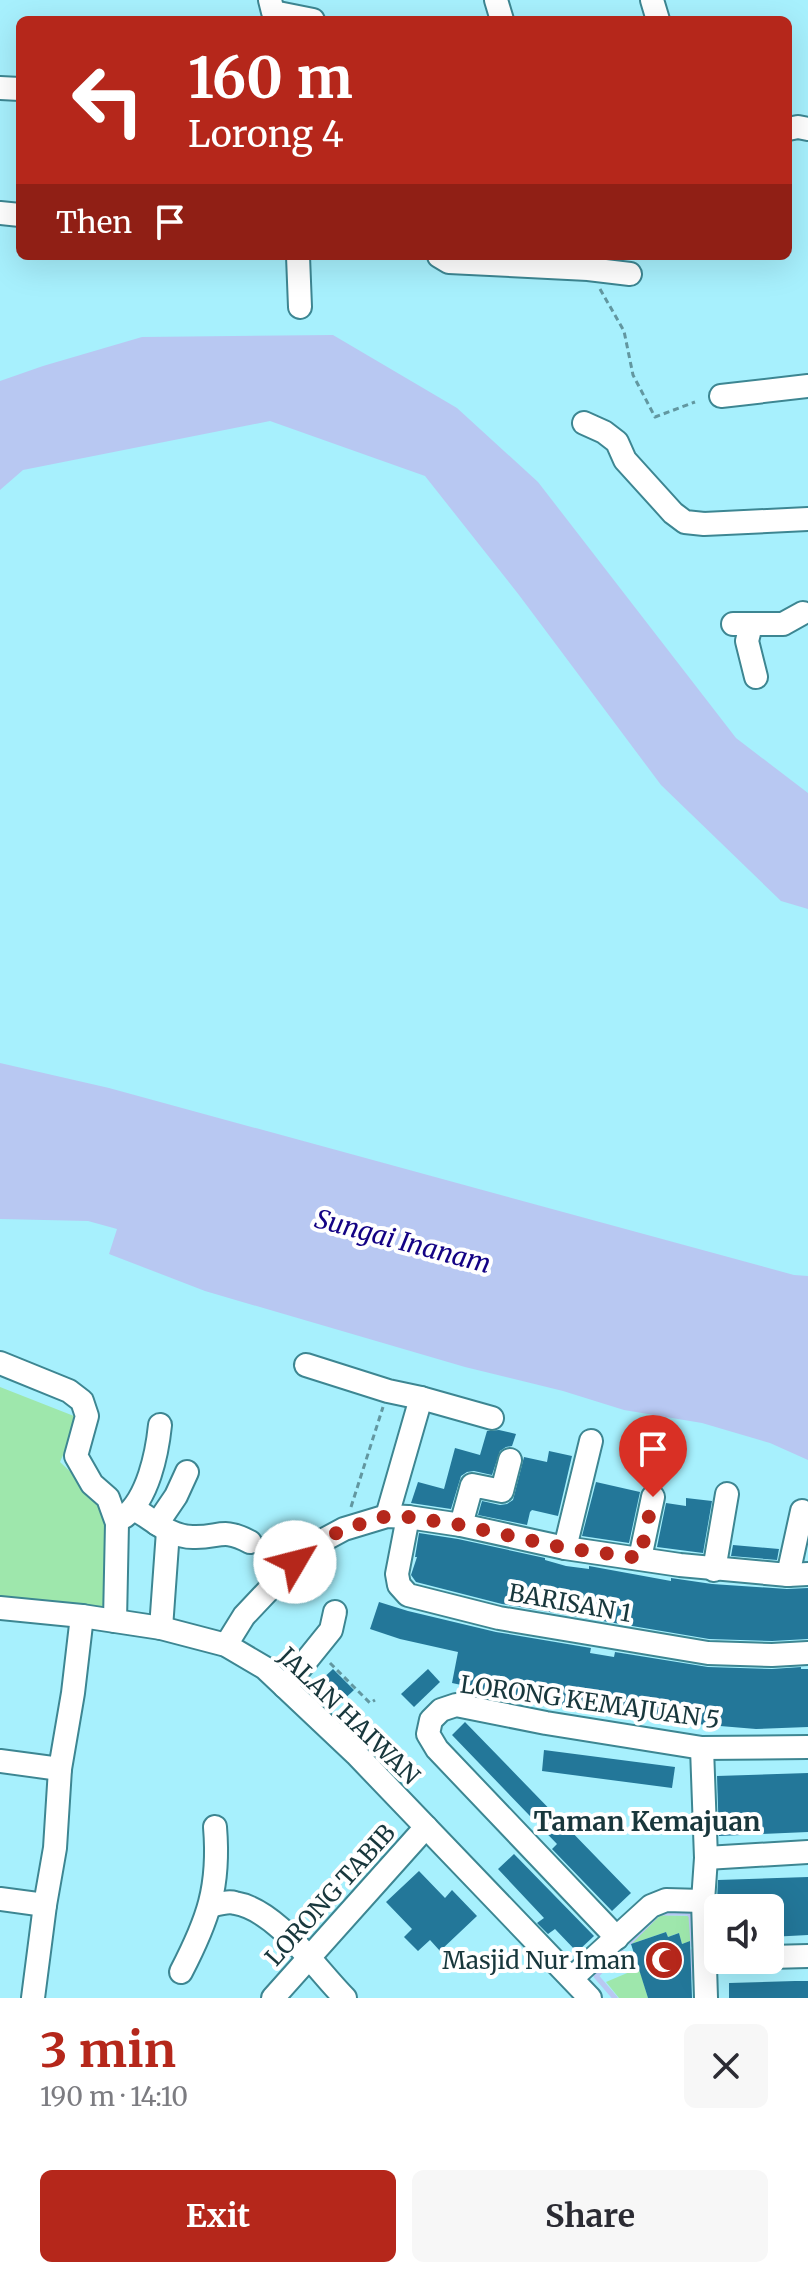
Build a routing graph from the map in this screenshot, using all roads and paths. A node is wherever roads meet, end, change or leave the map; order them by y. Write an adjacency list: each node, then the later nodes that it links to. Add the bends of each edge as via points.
1 (270, 0): 2 (street, via 273,12)
2 (293, 16)
3 (298, 260): 7 (street)
4 (446, 260): 5 (street)
5 (588, 269): 6 (street); 10 (path, via 624,331 633,375 655,417)
6 (630, 274)
7 (300, 307)
8 (808, 386): 9 (street)
9 (721, 396)
10 (695, 402)
11 (584, 423): 12 (street, via 617,442 625,460 685,522)
12 (808, 519)
13 (806, 611): 14 (street, via 783,624 742,625)
14 (756, 677)
15 (0, 1363): 27 (street, via 82,1401 87,1416 76,1456 92,1484)
16 (306, 1365): 17 (street)
17 (388, 1391): 18 (street); 31 (path)
18 (421, 1398): 19 (street); 28 (street)
19 (492, 1418)
20 (160, 1425): 27 (street, via 157,1452)
21 (591, 1441): 33 (street)
22 (510, 1460): 29 (street, via 502,1491 472,1485)
23 (187, 1472): 30 (street)
24 (727, 1494): 35 (street)
25 (653, 1497): 34 (street)
26 (802, 1511): 36 (street)
27 (125, 1516): 30 (street); 40 (street)
28 (397, 1516): 29 (street); 31 (street); 44 (street, BARISAN 1, via 397,1574 408,1595 499,1618 708,1653)
29 (461, 1525): 33 (street)
30 (162, 1528): 32 (street, via 192,1537 234,1533); 41 (street)
31 (344, 1529): 42 (street, via 295,1562 244,1616)
32 (250, 1542)
33 (565, 1548): 34 (street)
34 (640, 1558): 35 (street)
35 (714, 1570): 36 (street)
36 (798, 1575)
37 (0, 1608): 39 (street, JALAN HAIWAN)
38 (335, 1612): 43 (street, via 331,1630)
39 (82, 1616): 40 (street, JALAN HAIWAN); 50 (street)
40 (115, 1621): 41 (street, JALAN HAIWAN)
41 (161, 1628): 42 (street, JALAN HAIWAN)
42 (226, 1645): 45 (street, JALAN HAIWAN)
43 (316, 1649): 45 (street); 46 (path, via 370,1703)
44 (808, 1653)
45 (285, 1687): 52 (street, JALAN HAIWAN)
46 (375, 1700)
47 (808, 1747): 48 (street, LORONG KEMAJUAN 5)
48 (702, 1748): 54 (street); 60 (street, LORONG KEMAJUAN 5, via 456,1705 431,1720 428,1734 437,1749)
49 (0, 1761): 50 (street)
50 (60, 1769): 57 (street)
51 (215, 1827): 58 (street, via 218,1854)
52 (426, 1827): 62 (street, LORONG TABIB); 66 (street, JALAN HAIWAN)
53 (808, 1852): 54 (street)
54 (706, 1858): 56 (street)
55 (0, 1899): 57 (street)
56 (703, 1901): 59 (street); 60 (street, via 666,1900 651,1906)
57 (45, 1905): 67 (street)
58 (210, 1906): 62 (street, via 233,1902 261,1912); 64 (street)
59 (704, 1908)
60 (617, 1938): 66 (street)
61 (808, 1956): 63 (street)
62 (309, 1957): 68 (street, LORONG TABIB); 69 (street)
63 (784, 1957)
64 (181, 1972)
65 (710, 1974): 71 (street)
66 (572, 1978): 70 (street, JALAN HAIWAN)
67 (33, 1998)
68 (273, 1998)
69 (345, 1998)
70 (590, 1998)
71 (706, 1998)

